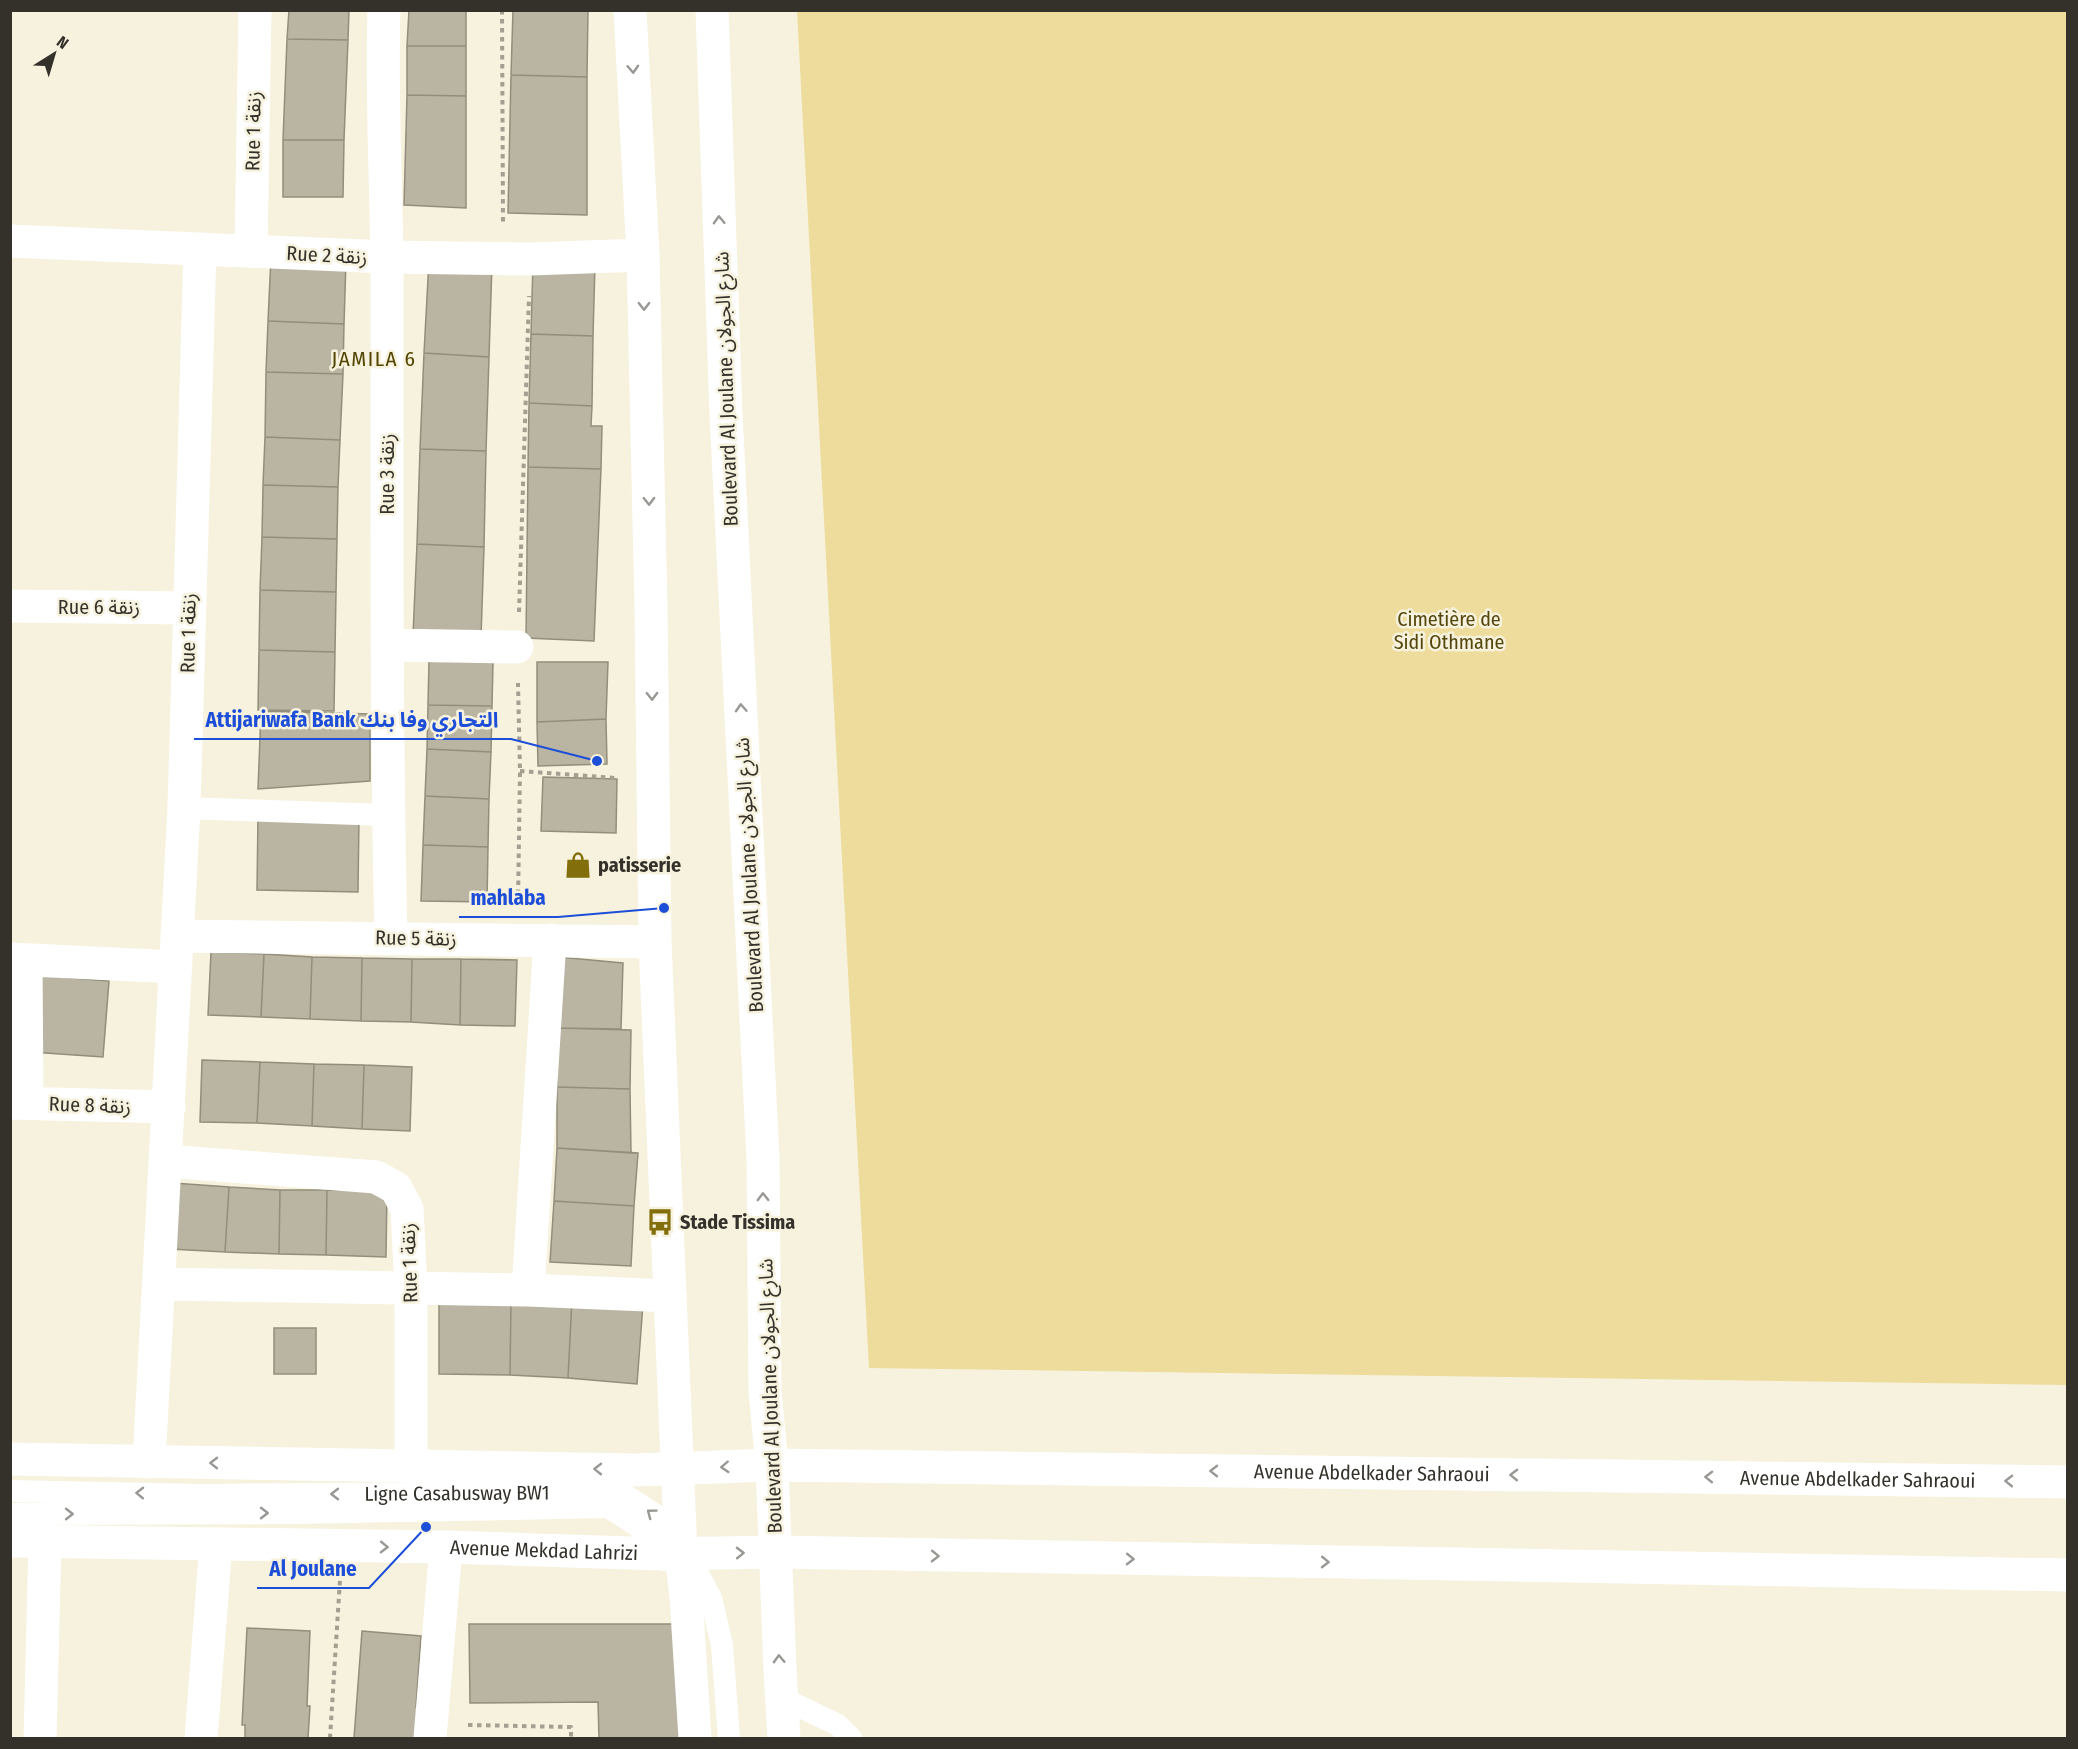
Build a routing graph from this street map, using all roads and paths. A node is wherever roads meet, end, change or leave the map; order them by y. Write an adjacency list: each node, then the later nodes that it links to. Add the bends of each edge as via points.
1 (255, 10): 8 (main road, Rue 1 زنقة)
2 (384, 10): 10 (main road, Rue 3 زنقة)
3 (502, 10): 11 (path)
4 (630, 10): 9 (main road, one-way to 9)
5 (712, 10): 35 (main road, Boulevard Al Joulane شارع الجولان, one-way to 5, via 765,1392 763,1159 726,412)
6 (10, 241): 7 (main road, Rue 2 زنقة)
7 (200, 249): 8 (main road, Rue 2 زنقة); 13 (main road, Rue 1 زنقة)
8 (251, 251): 10 (main road, Rue 2 زنقة)
9 (643, 255): 11 (main road, Rue 2 زنقة); 17 (main road, one-way to 17)
10 (387, 257): 11 (main road, Rue 2 زنقة); 14 (main road, Rue 3 زنقة)
11 (517, 259): 15 (path)
12 (10, 606): 13 (main road, Rue 6 زنقة)
13 (188, 608): 18 (main road, Rue 1 زنقة)
14 (387, 645): 15 (main road); 19 (main road, Rue 3 زنقة)
15 (517, 647): 16 (path)
16 (520, 771): 17 (path); 21 (path)
17 (653, 781): 23 (main road)
18 (183, 808): 19 (lane); 24 (main road, Rue 1 زنقة)
19 (388, 815): 20 (main road, Rue 3 زنقة)
20 (390, 938): 21 (main road, Rue 5 زنقة); 24 (main road, Rue 5 زنقة)
21 (517, 939): 22 (main road, Rue 5 زنقة)
22 (550, 940): 23 (main road, Rue 5 زنقة); 31 (main road)
23 (655, 942): 32 (main road)
24 (176, 951): 25 (main road, Rue 5 زنقة); 27 (main road, Rue 1 زنقة)
25 (18, 960): 26 (main road)
26 (19, 1103): 27 (main road, Rue 8 زنقة)
27 (169, 1107): 28 (main road, Rue 1 زنقة)
28 (165, 1161): 29 (main road, Rue 1 زنقة); 30 (main road, Rue 1 زنقة, via 376,1177 396,1188 407,1209)
29 (159, 1284): 30 (main road); 34 (main road, Rue 1 زنقة)
30 (411, 1289): 31 (main road); 36 (main road, Rue 1 زنقة)
31 (528, 1290): 32 (main road)
32 (670, 1296): 37 (main road)
33 (10, 1459): 34 (main road)
34 (150, 1462): 36 (main road, one-way to 34)
35 (772, 1465): 37 (main road, Avenue Abdelkader Sahraoui, one-way to 37); 38 (main road, Avenue Abdelkader Sahraoui, one-way to 35); 46 (main road, Boulevard Al Joulane شارع الجولان)
36 (411, 1467): 37 (main road, one-way to 36)
37 (678, 1469): 47 (main road)
38 (2067, 1482)
39 (10, 1491): 47 (lane, Ligne Casabusway BW1, one-way to 39, via 657,1516 628,1497 604,1492)
40 (10, 1514): 47 (lane, Ligne Casabusway BW1, one-way to 47, via 608,1507)
41 (10, 1541): 42 (main road, Avenue Mekdad Lahrizi)
42 (45, 1542): 43 (main road, Avenue Mekdad Lahrizi); 52 (main road)
43 (216, 1544): 44 (main road, Avenue Mekdad Lahrizi); 53 (main road)
44 (342, 1546): 45 (main road, Avenue Mekdad Lahrizi, one-way to 45); 54 (path)
45 (446, 1548): 47 (main road, Avenue Mekdad Lahrizi); 51 (main road)
46 (777, 1552): 47 (main road, one-way to 46); 48 (main road, one-way to 48); 50 (main road, Boulevard Al Joulane شارع الجولان, one-way to 46)
47 (671, 1554): 49 (main road); 58 (lane, Ligne Casabusway BW1, via 694,1568 711,1599 722,1645)
48 (2067, 1575)
49 (686, 1597): 56 (main road); 57 (lane, via 710,1654)
50 (782, 1698): 59 (main road, Boulevard Al Joulane شارع الجولان); 60 (lane, via 838,1725)
51 (431, 1732): 55 (path, via 571,1727)
52 (40, 1738)
53 (201, 1738)
54 (330, 1738)
55 (571, 1738)
56 (695, 1738)
57 (715, 1738)
58 (729, 1738)
59 (784, 1738)
60 (851, 1738)

